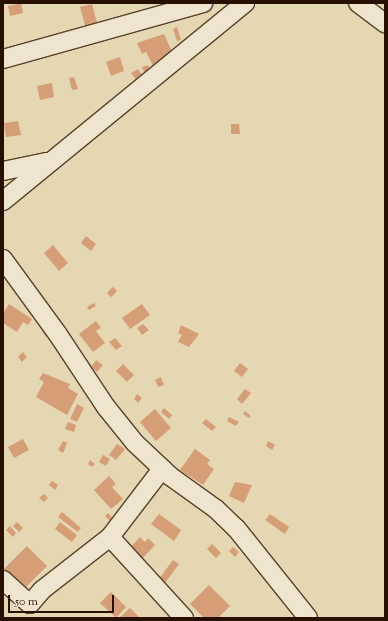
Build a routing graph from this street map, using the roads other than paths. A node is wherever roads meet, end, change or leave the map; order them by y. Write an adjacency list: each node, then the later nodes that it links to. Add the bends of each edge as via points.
1 (203, 3): 5 (street)
2 (245, 3): 6 (street)
3 (358, 3): 4 (street)
4 (385, 23)
5 (3, 59)
6 (48, 161): 7 (street); 8 (street)
7 (3, 171)
8 (3, 201)
9 (3, 259): 10 (street, via 57,333 106,407 135,443)
10 (162, 470): 11 (street); 14 (street, via 216,509 236,528)
11 (110, 537): 12 (street, via 42,590 30,604); 13 (street)
12 (3, 580)
13 (184, 618)
14 (308, 618)

